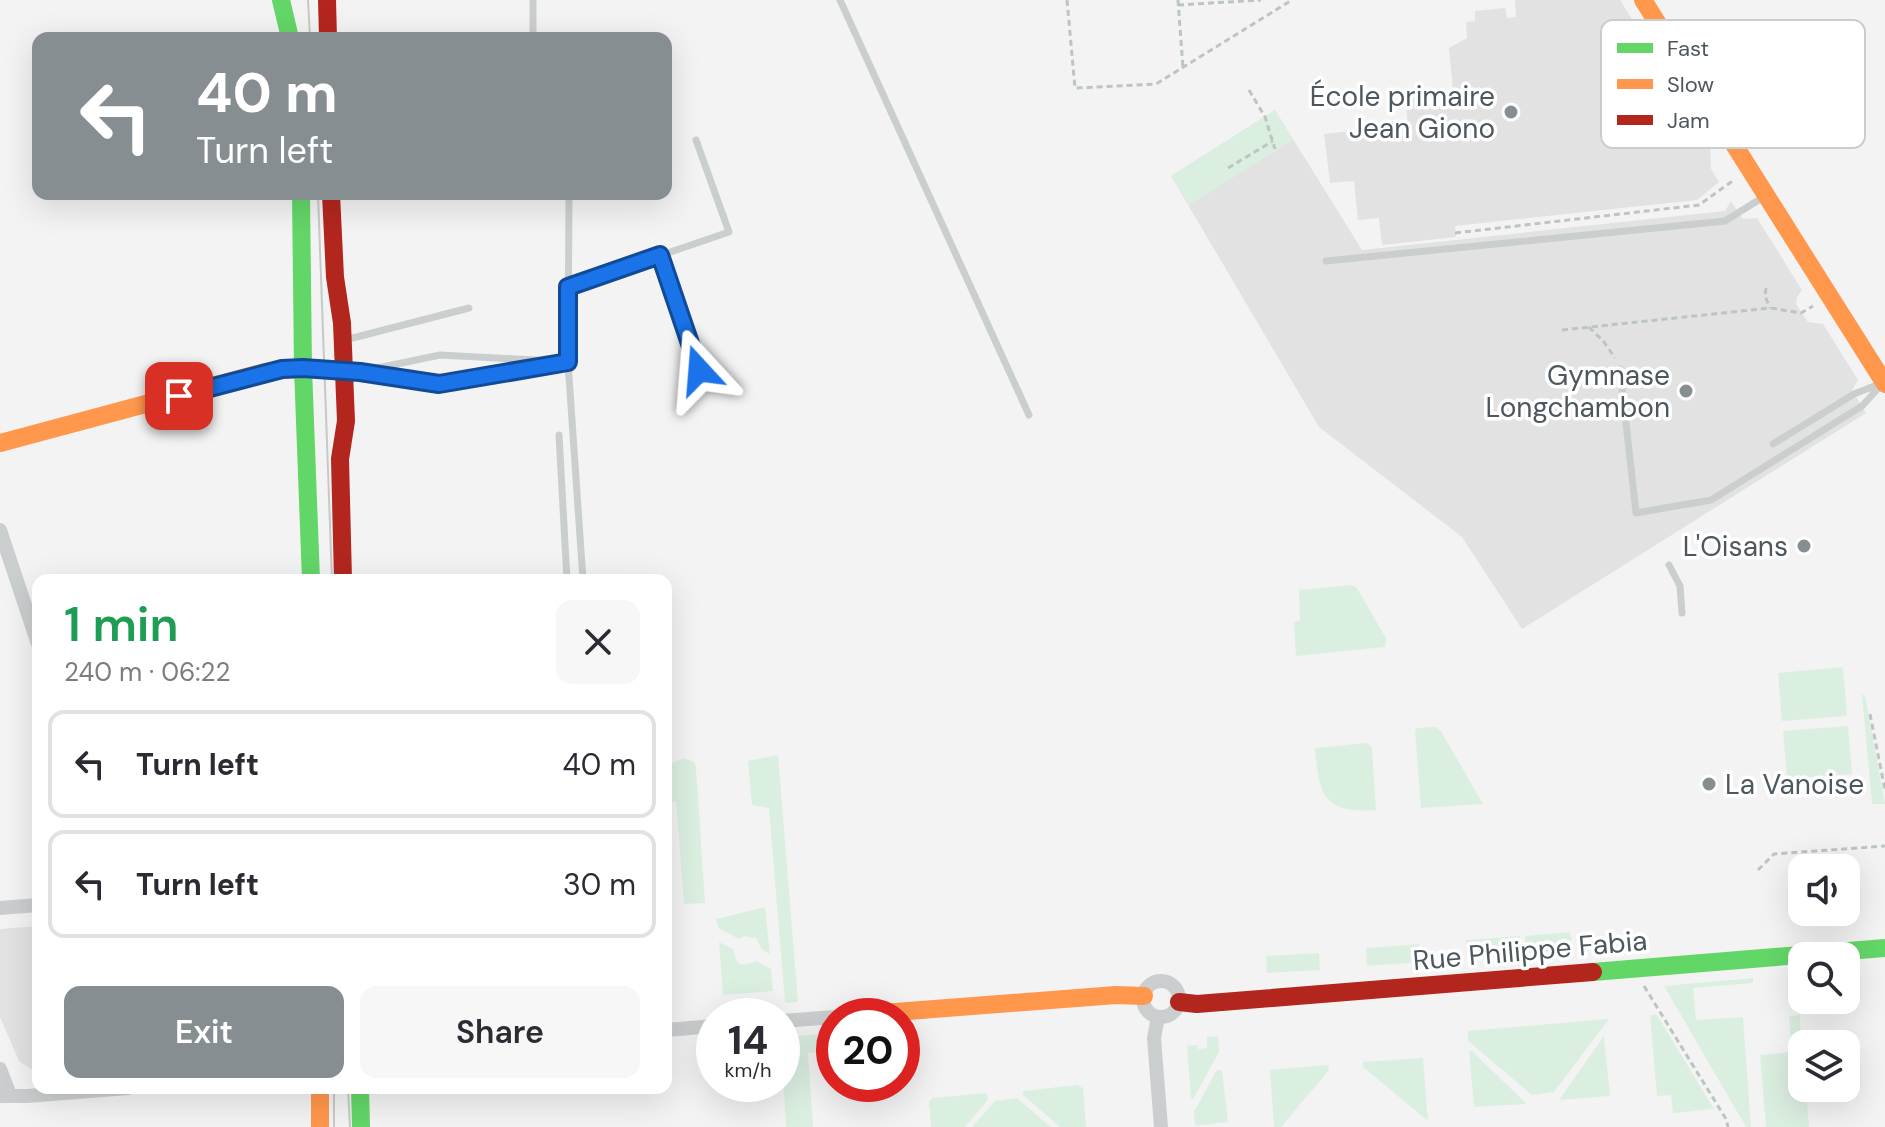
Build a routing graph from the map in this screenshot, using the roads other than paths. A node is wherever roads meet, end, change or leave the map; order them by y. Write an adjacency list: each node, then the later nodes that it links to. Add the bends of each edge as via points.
1 (281, 0): 7 (street)
2 (327, 0): 8 (street)
3 (533, 0): 9 (lane)
4 (840, 0): 27 (lane)
5 (1643, 0): 6 (street)
6 (1656, 20)
7 (289, 32)
8 (328, 32)
9 (533, 32)
10 (696, 140): 16 (lane, via 729,232)
11 (1737, 148): 12 (street)
12 (1767, 195): 17 (lane, via 1725,221); 26 (street)
13 (301, 200): 22 (street)
14 (331, 200): 20 (street)
15 (569, 200): 18 (lane)
16 (660, 255): 18 (lane); 24 (lane)
17 (1326, 261)
18 (568, 287): 21 (lane)
19 (469, 308): 20 (lane)
20 (343, 341): 25 (street)
21 (568, 362): 25 (lane, via 440,355); 25 (lane, via 439,384); 36 (lane)
22 (303, 368): 25 (street); 29 (street, via 265,372); 33 (street)
23 (1620, 369): 26 (lane, via 1636,513 1711,500 1862,406)
24 (699, 370)
25 (352, 372): 34 (street, via 340,459)
26 (1884, 383): 30 (lane, via 1854,394)
27 (1029, 415)
28 (559, 435): 35 (lane)
29 (0, 443)
30 (1773, 444)
31 (0, 530): 38 (street)
32 (1669, 565): 37 (lane, via 1680,586)
33 (311, 574)
34 (343, 574)
35 (567, 574)
36 (583, 574)
37 (1682, 613)
38 (32, 626)
39 (32, 905): 40 (street)
40 (0, 908)
41 (1885, 948): 43 (street, Rue Philippe Fabia)
42 (1144, 996): 43 (street, via 1155,982 1168,982 1177,990); 44 (street); 45 (street, via 1145,1007)
43 (1179, 1002): 45 (street, via 1174,1012)
44 (920, 1010)
45 (1158, 1017): 55 (street, via 1154,1038)
46 (696, 1028): 47 (street)
47 (672, 1030)
48 (0, 1069): 52 (street)
49 (52, 1094): 52 (street)
50 (320, 1094): 53 (street)
51 (360, 1094): 54 (street)
52 (5, 1096)
53 (320, 1127)
54 (361, 1127)
55 (1161, 1127)

